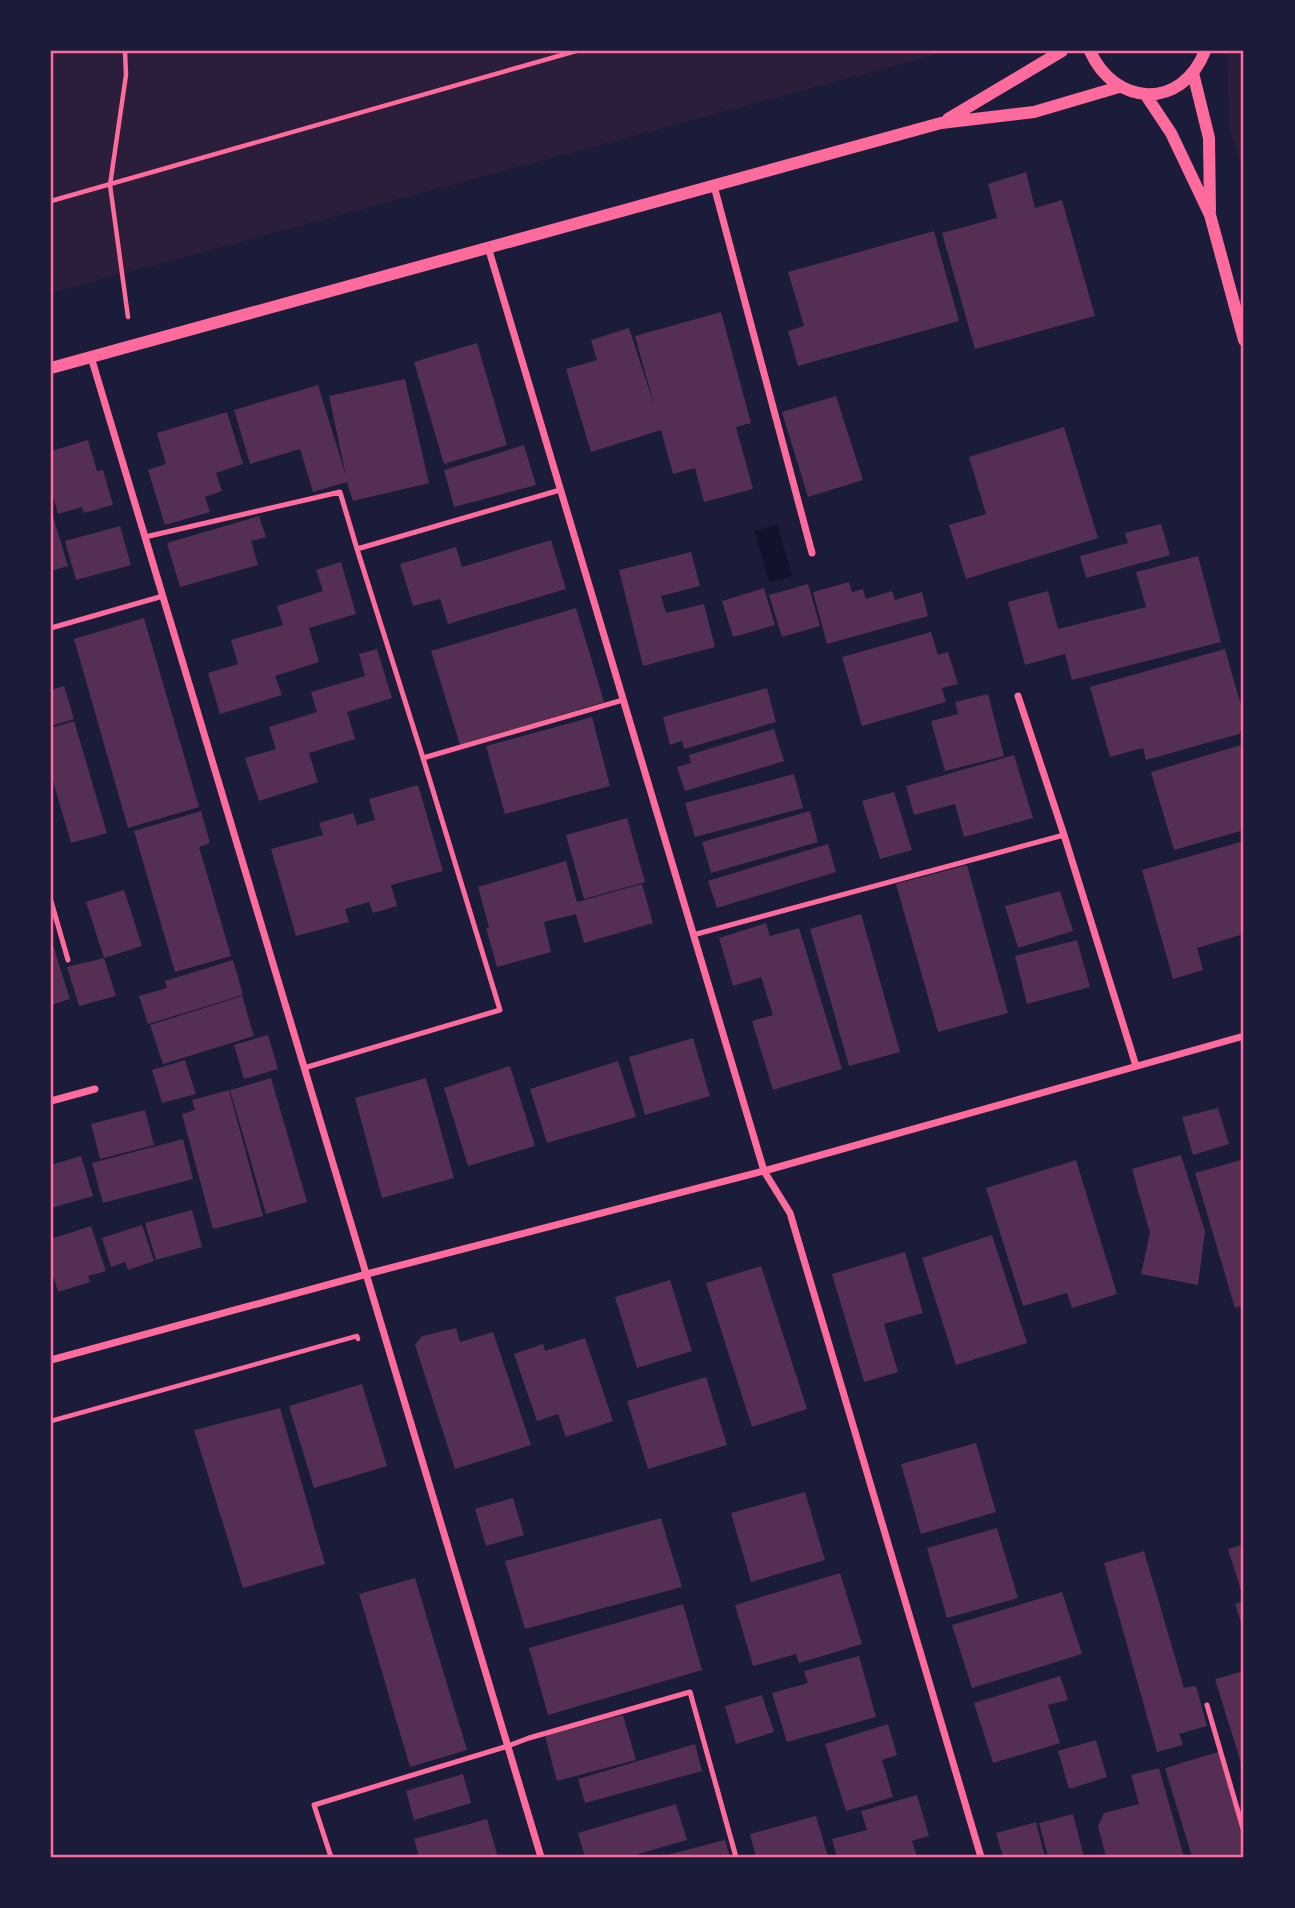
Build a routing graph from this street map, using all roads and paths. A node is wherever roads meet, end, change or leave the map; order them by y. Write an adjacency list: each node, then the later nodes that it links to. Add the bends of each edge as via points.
1 (125, 51): 10 (path, via 126,75)
2 (576, 51): 10 (path)
3 (1062, 51): 9 (street)
4 (1090, 51): 7 (street, via 1106,77)
5 (1205, 51): 6 (street)
6 (1193, 73): 8 (street, via 1171,89); 13 (street, via 1209,138)
7 (1119, 87): 8 (street); 9 (street, via 1034,112)
8 (1145, 94): 13 (street, via 1171,133)
9 (941, 123): 11 (street)
10 (110, 185): 12 (path); 16 (path)
11 (713, 186): 14 (street); 22 (street)
12 (51, 201)
13 (1210, 215): 15 (street)
14 (488, 247): 16 (street); 19 (street)
15 (1244, 340)
16 (132, 345): 17 (street)
17 (91, 357): 18 (street); 20 (street)
18 (51, 368)
19 (560, 490): 21 (lane); 26 (street)
20 (145, 537): 21 (lane, via 340,492); 23 (street)
21 (357, 549): 27 (lane)
22 (812, 552)
23 (163, 596): 24 (lane); 34 (street)
24 (51, 628)
25 (1018, 696): 28 (street)
26 (623, 700): 27 (lane); 30 (street)
27 (423, 758): 34 (lane, via 500,1010)
28 (1063, 835): 30 (lane); 33 (street)
29 (51, 901): 31 (lane)
30 (693, 935): 37 (street)
31 (68, 960)
32 (1244, 1036): 33 (street)
33 (1136, 1066): 37 (street)
34 (304, 1068): 38 (street)
35 (94, 1089): 36 (street)
36 (51, 1101)
37 (764, 1171): 38 (street); 48 (street, via 790,1213)
38 (366, 1274): 40 (street); 43 (street)
39 (357, 1336): 41 (path)
40 (51, 1360)
41 (51, 1421)
42 (1207, 1705): 44 (lane)
43 (508, 1746): 45 (lane, via 314,1805); 46 (street); 47 (lane, via 690,1692)
44 (1244, 1832)
45 (331, 1857)
46 (541, 1857)
47 (736, 1857)
48 (981, 1857)

